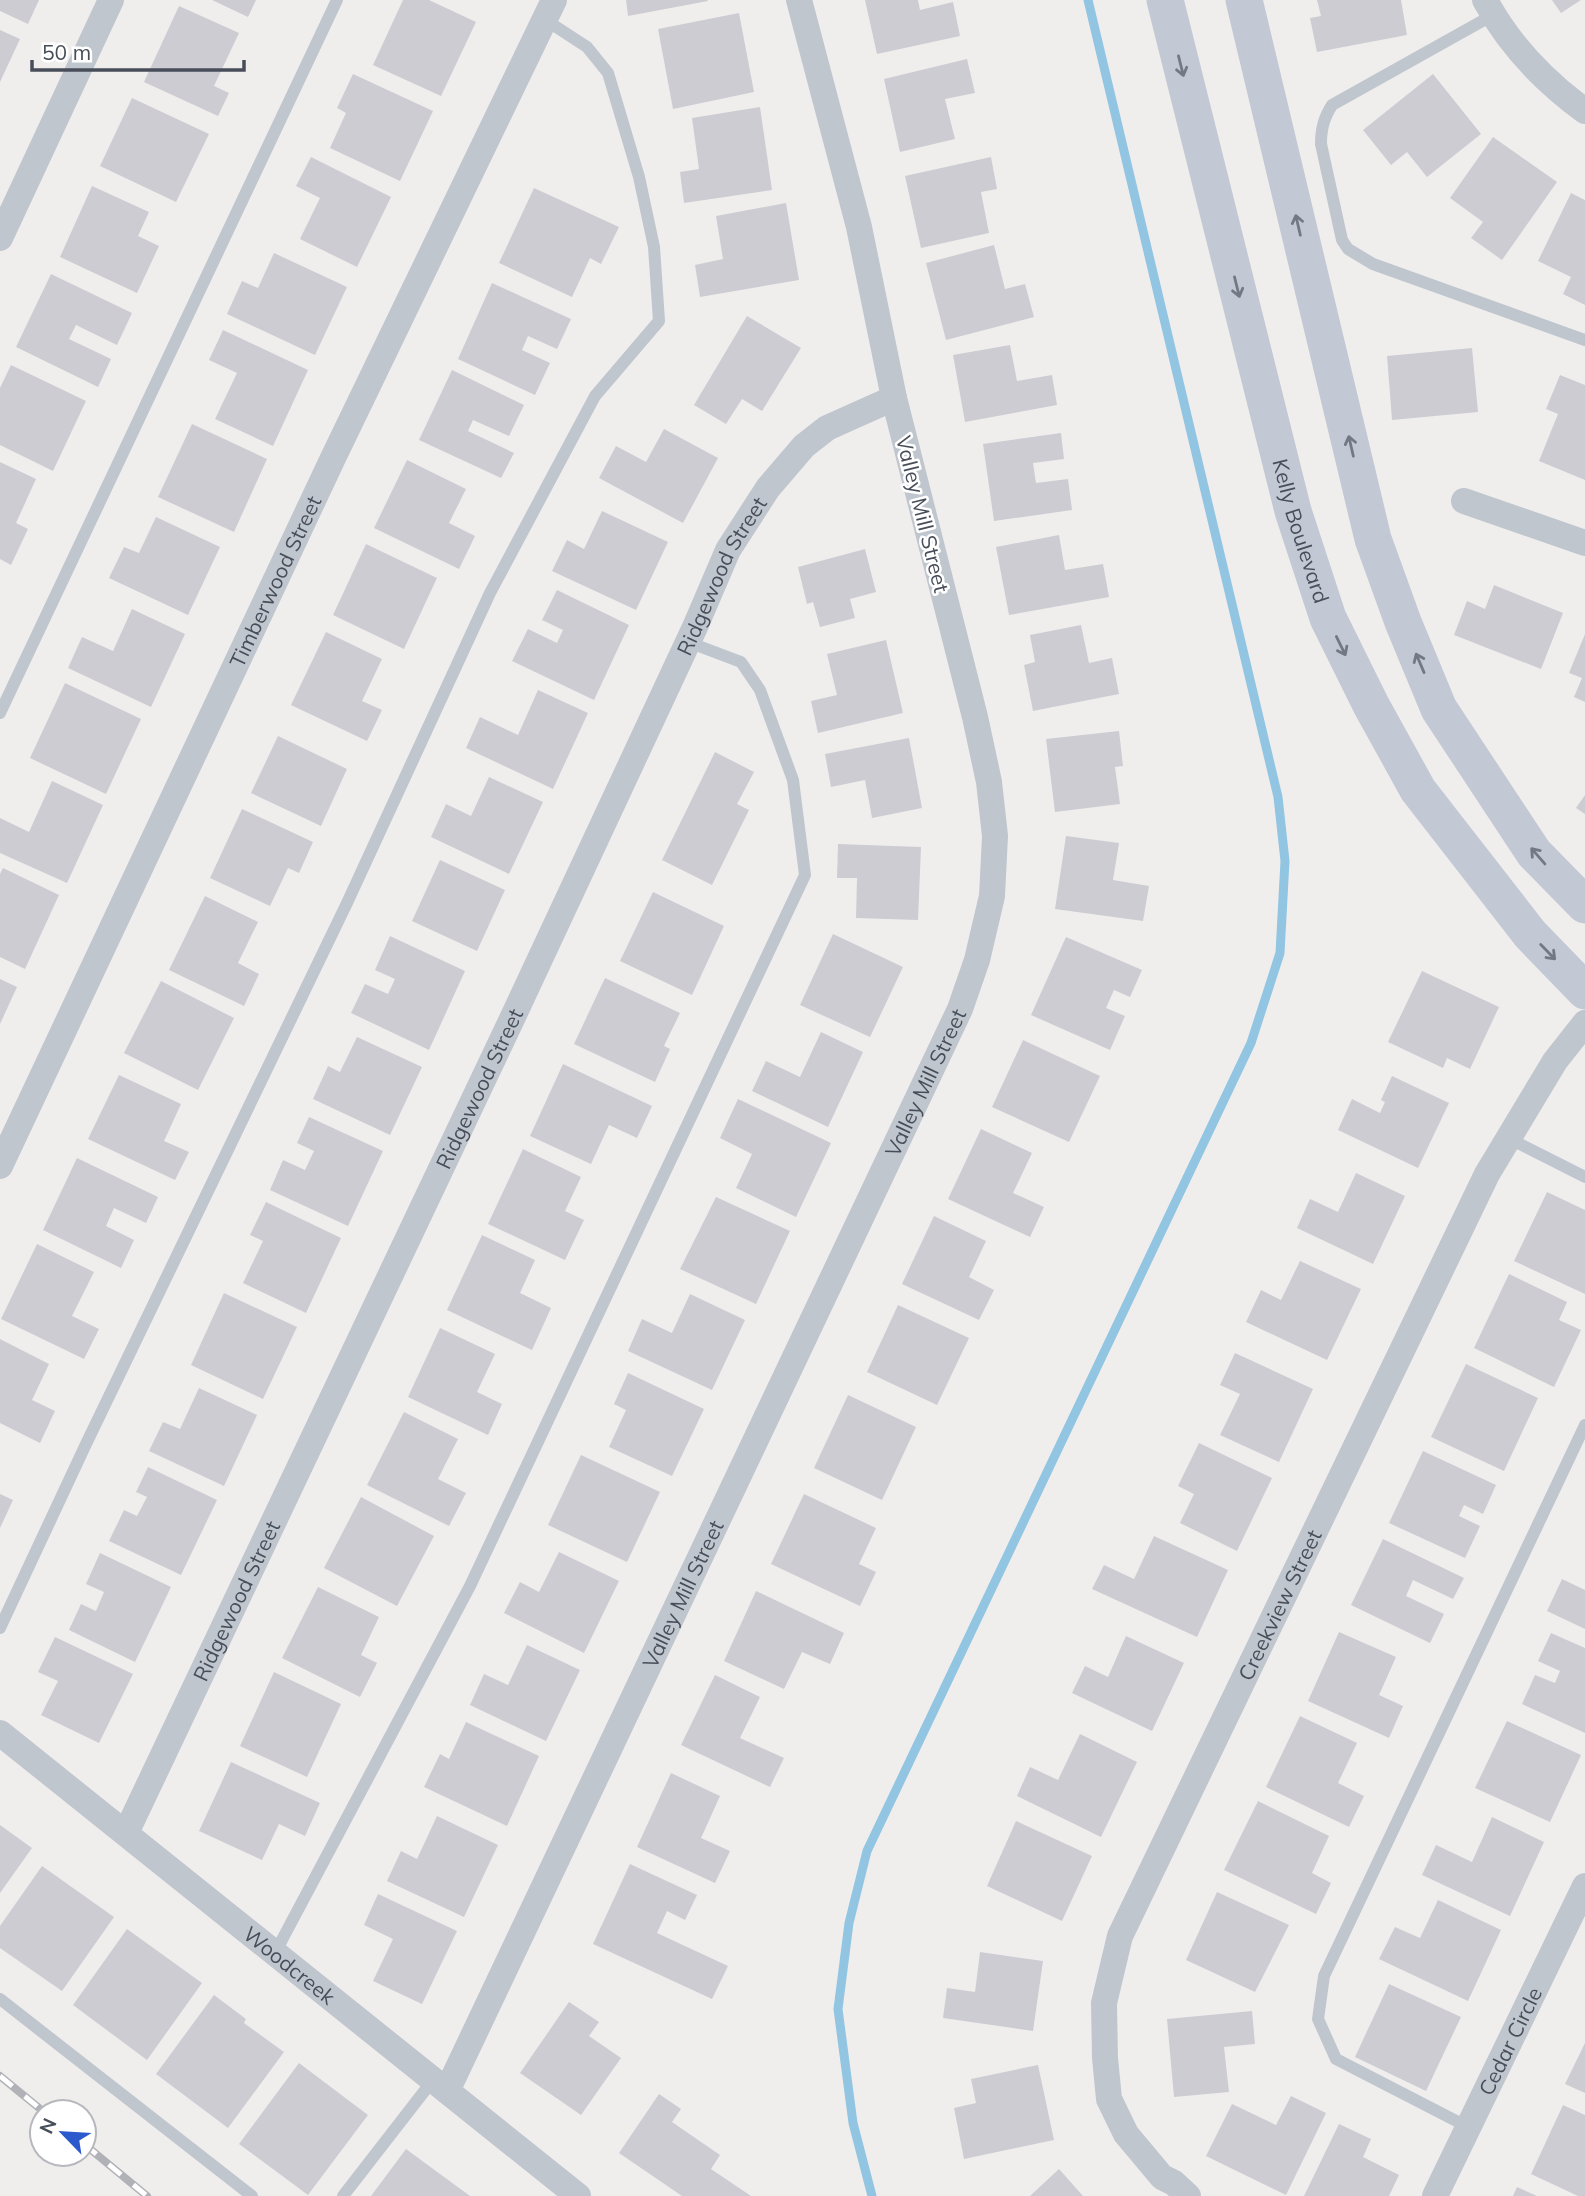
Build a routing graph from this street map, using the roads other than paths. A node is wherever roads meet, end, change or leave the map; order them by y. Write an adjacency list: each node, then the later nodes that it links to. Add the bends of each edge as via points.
1 (111, 0): 9 (street)
2 (337, 0): 15 (lane)
3 (799, 0): 11 (street, Valley Mill Street, via 859,227)
4 (1164, 0): 17 (main road, Kelly Boulevard, one-way to 17, via 1293,510 1328,618 1418,790 1476,868)
5 (1244, 0): 16 (main road, one-way to 5, via 1534,853 1439,709 1403,622 1373,538)
6 (1489, 7): 8 (street, via 1508,38 1553,88); 10 (lane, via 1332,105 1324,117 1321,144 1342,240 1373,264)
7 (549, 10): 20 (street, Timberwood Street); 23 (lane, via 608,73 654,247 659,321 594,397 490,593 341,916)
8 (1585, 111)
9 (0, 238)
10 (1585, 340)
11 (894, 398): 14 (street, Ridgewood Street, via 827,428 804,446 768,488 728,550); 29 (street, Valley Mill Street, via 989,782 995,836 992,896 977,960 960,1009)
12 (1464, 501): 13 (street)
13 (1585, 543)
14 (688, 642): 25 (street, Ridgewood Street); 27 (lane, via 741,662 761,690 793,780 805,875 470,1586)
15 (0, 713)
16 (1585, 905)
17 (1585, 991)
18 (1585, 1023): 19 (street, Creekview Street, via 1555,1061)
19 (1508, 1138): 21 (lane); 34 (street, Creekview Street, via 1120,1936 1104,2003 1109,2099 1126,2134 1163,2177)
20 (0, 1166)
21 (1585, 1177)
22 (1585, 1425): 30 (lane, via 1324,1976 1318,2019 1336,2059)
23 (0, 1628)
24 (0, 1733): 25 (street, Woodcreek)
25 (126, 1833): 27 (street, Woodcreek)
26 (1585, 1886): 30 (street, Cedar Circle)
27 (275, 1953): 29 (street, Woodcreek)
28 (0, 1999): 31 (lane)
29 (440, 2085): 32 (lane); 33 (street, Woodcreek)
30 (1468, 2127): 35 (street, Cedar Circle)
31 (252, 2196)
32 (343, 2196)
33 (578, 2196)
34 (1188, 2196)
35 (1435, 2196)

